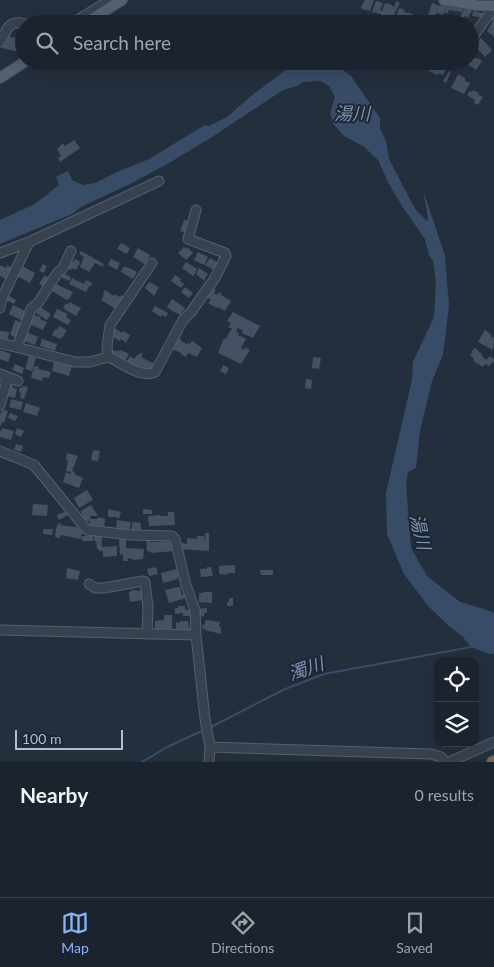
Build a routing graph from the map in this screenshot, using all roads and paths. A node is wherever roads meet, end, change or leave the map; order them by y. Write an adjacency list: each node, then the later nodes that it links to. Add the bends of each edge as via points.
1 (118, 0): 4 (street); 5 (main road)
2 (450, 0): 3 (main road)
3 (491, 6): 7 (street)
4 (89, 15)
5 (97, 15)
6 (15, 22): 8 (street, via 11,23)
7 (479, 28)
8 (0, 42)
9 (15, 68): 10 (main road)
10 (0, 78)
11 (159, 181): 13 (street)
12 (196, 210): 21 (street, via 188,239 226,254 215,278 183,320 155,372 147,374)
13 (29, 242): 15 (street); 17 (street)
14 (71, 251): 20 (street, via 63,268 31,309)
15 (0, 253)
16 (152, 263): 21 (street, via 110,325)
17 (1, 297): 18 (street)
18 (0, 308)
19 (0, 342): 20 (street)
20 (18, 347): 21 (street, via 75,362)
21 (108, 357)
22 (4, 376): 23 (street); 24 (street)
23 (18, 381)
24 (0, 405)
25 (0, 452): 29 (street, via 34,465 87,530 172,536 195,610)
26 (89, 584): 28 (street, via 104,588 145,582)
27 (0, 630): 28 (street)
28 (147, 634): 29 (street)
29 (196, 635): 31 (street)
30 (494, 742): 34 (street)
31 (210, 748): 32 (street); 33 (street, via 431,754 442,757)
32 (209, 762)
33 (445, 762)
34 (450, 762)

